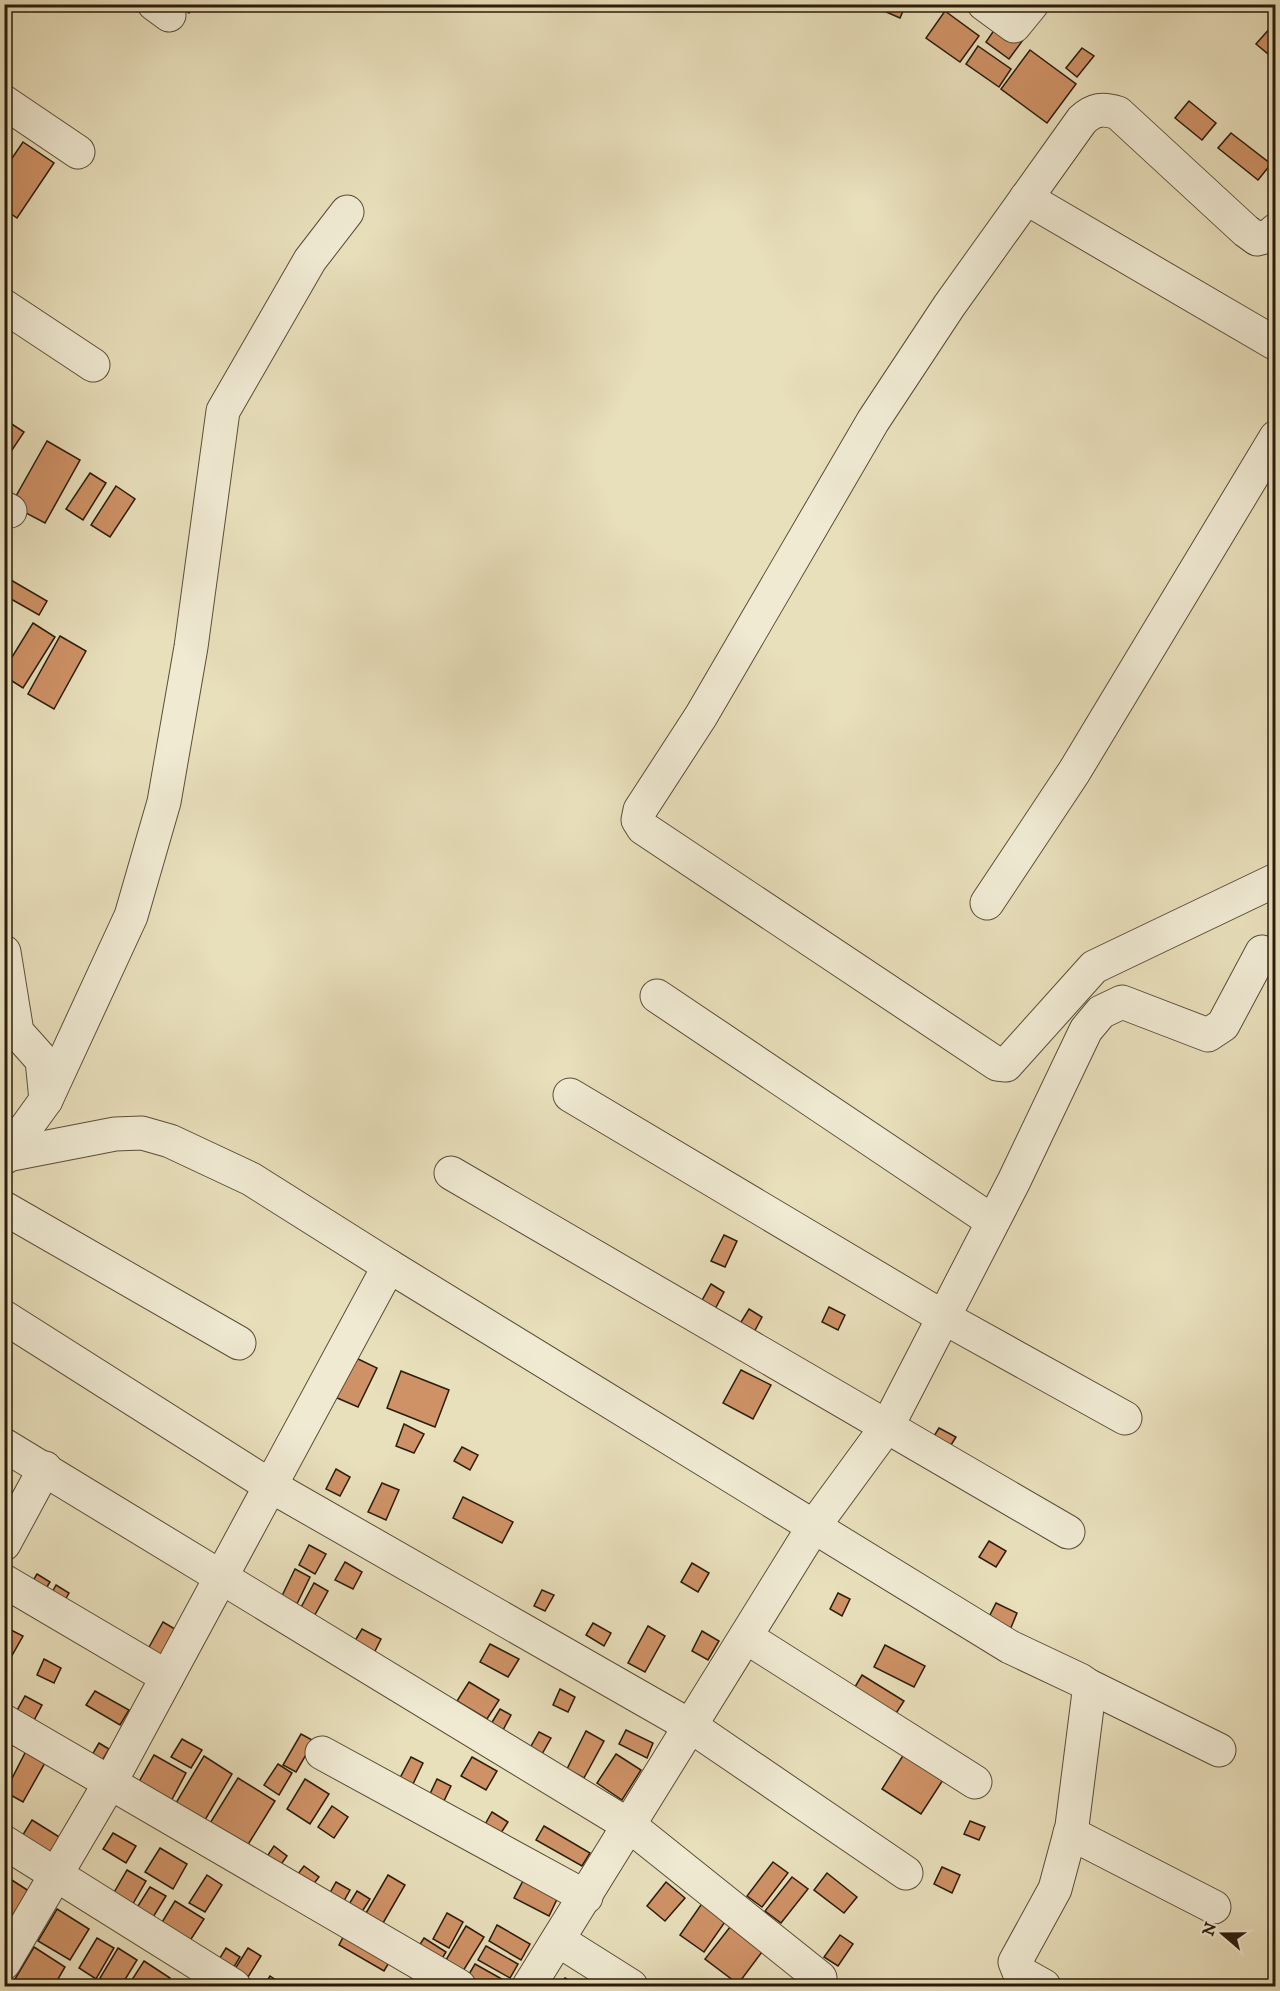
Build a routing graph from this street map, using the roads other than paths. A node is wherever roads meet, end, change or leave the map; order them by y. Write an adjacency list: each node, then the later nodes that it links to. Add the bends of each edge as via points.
1 (984, 4): 2 (street, via 1014,26)
2 (1032, 4)
3 (4, 102): 4 (street)
4 (78, 152)
5 (1026, 198): 7 (street, via 1082,120 1092,111 1106,109 1118,113 1257,239); 9 (street); 12 (street, via 873,421 701,716 640,810 638,820 643,828 997,1064 1006,1065 1094,967)
6 (347, 212): 18 (street, via 310,260 223,411 191,646 164,802 131,916)
7 (1275, 230)
8 (4, 306): 10 (street)
9 (1275, 344)
10 (93, 365)
11 (1275, 437): 13 (street, via 1074,772)
12 (1275, 880)
13 (987, 903)
14 (4, 952): 18 (street, via 18,1032 42,1059)
15 (1262, 952): 22 (street, via 1223,1025 1208,1035 1122,1002 1101,1012 1086,1030)
16 (657, 996): 22 (street)
17 (570, 1095): 25 (street)
18 (46, 1100): 19 (street)
19 (6, 1157): 23 (street, via 115,1134 142,1133 251,1179)
20 (451, 1173): 28 (street)
21 (4, 1208): 26 (street)
22 (992, 1221): 25 (street)
23 (389, 1266): 31 (street); 32 (street)
24 (4, 1317): 31 (street)
25 (943, 1317): 27 (street); 28 (street)
26 (239, 1344)
27 (1125, 1418)
28 (888, 1425): 32 (street); 33 (street)
29 (4, 1445): 30 (street)
30 (45, 1468): 34 (street); 35 (street)
31 (269, 1485): 35 (street); 41 (street)
32 (814, 1526): 37 (street); 39 (street, via 1010,1647)
33 (1068, 1532)
34 (4, 1544)
35 (223, 1576): 38 (street); 46 (street)
36 (4, 1581): 38 (street)
37 (746, 1637): 41 (street); 45 (street)
38 (167, 1677): 44 (street)
39 (1084, 1683): 42 (street); 47 (street, via 1089,1692)
40 (4, 1720): 44 (street)
41 (692, 1727): 46 (street); 49 (street)
42 (1219, 1750)
43 (322, 1753): 51 (street)
44 (111, 1780): 50 (street); 59 (street)
45 (975, 1782)
46 (630, 1826): 51 (street); 55 (street)
47 (1070, 1833): 52 (street); 62 (street, via 1055,1889 1015,1962 1019,1972)
48 (4, 1842): 50 (street)
49 (906, 1873)
50 (58, 1874): 54 (street); 58 (street)
51 (586, 1897): 53 (street)
52 (1214, 1906)
53 (558, 1940): 60 (street); 61 (street)
54 (4, 1963)
55 (820, 1978)
56 (4, 1982): 57 (street)
57 (11, 1986)
58 (234, 1986)
59 (459, 1986)
60 (529, 1986)
61 (631, 1986)
62 (1044, 1986)

